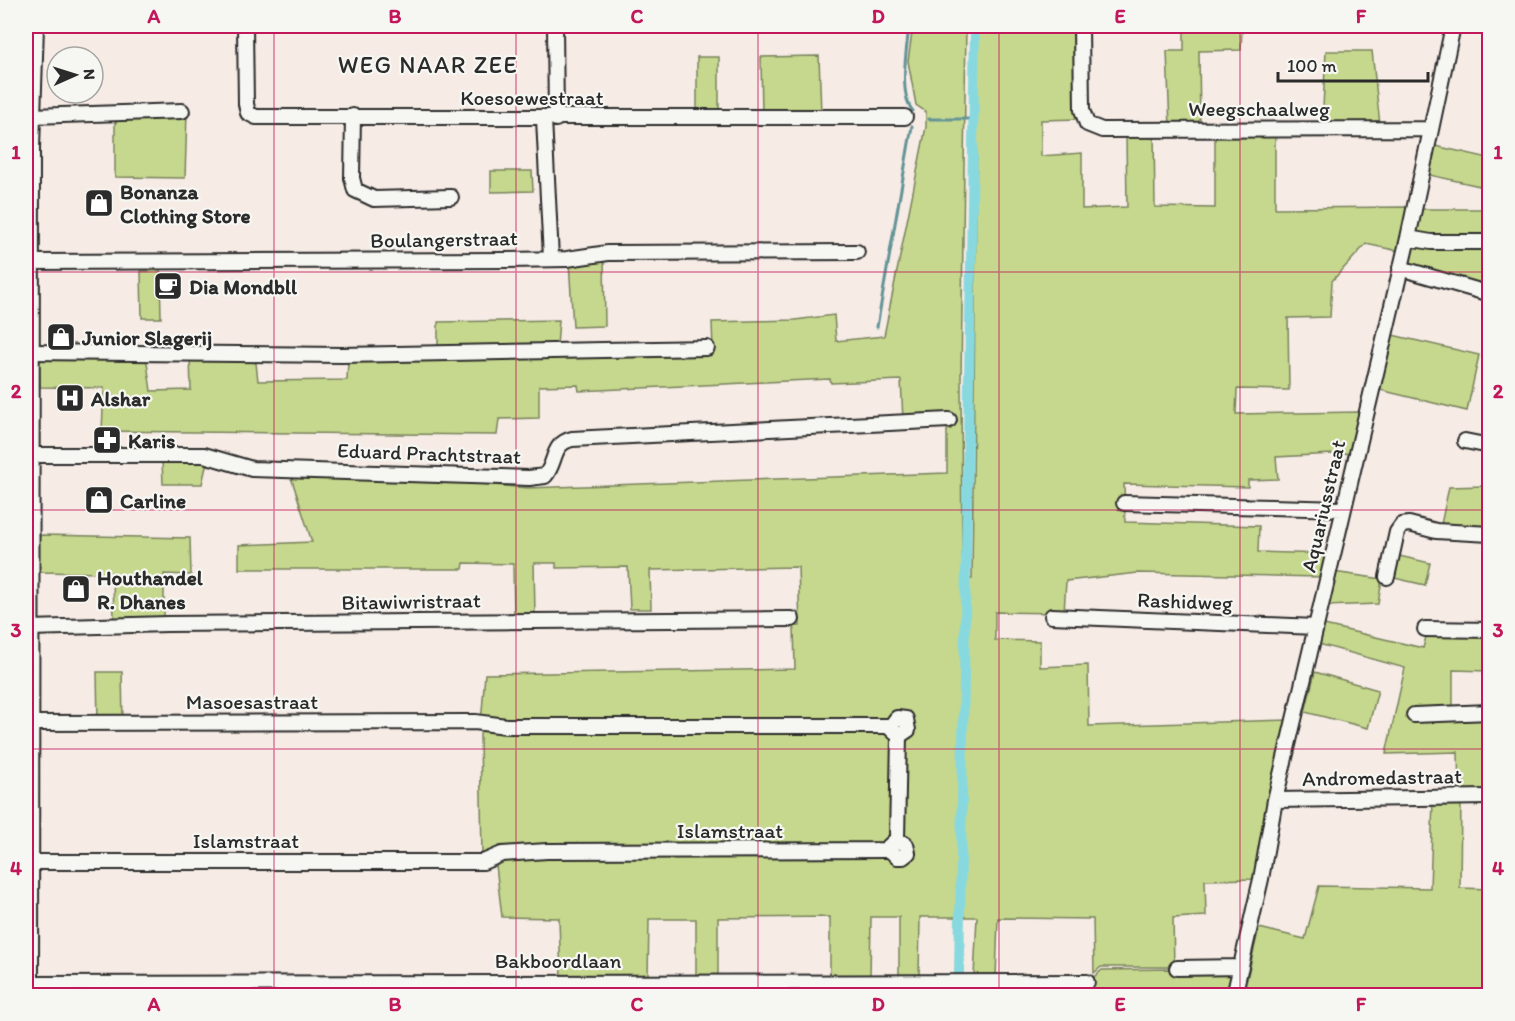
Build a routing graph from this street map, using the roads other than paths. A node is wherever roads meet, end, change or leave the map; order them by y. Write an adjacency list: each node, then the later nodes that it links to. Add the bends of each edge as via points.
1 (34, 26): 6 (main road)
2 (245, 26): 9 (street, Koesoewestraat, via 248,113 256,117)
3 (555, 26): 11 (street)
4 (1081, 26): 12 (street, Weegschaalweg, via 1082,110 1087,124 1102,130)
5 (1453, 26): 12 (street, Aquariusstraat)
6 (29, 49): 8 (main road)
7 (182, 111): 8 (street)
8 (32, 116): 18 (main road)
9 (353, 116): 11 (street, Koesoewestraat); 13 (street, via 355,190 374,199)
10 (905, 117): 11 (street, Koesoewestraat)
11 (550, 119): 17 (street)
12 (1431, 129): 14 (street, Aquariusstraat)
13 (451, 197)
14 (1408, 238): 15 (street); 19 (street, Aquariusstraat)
15 (1490, 242)
16 (857, 252): 17 (street, Boulangerstraat)
17 (551, 258): 18 (street, Boulangerstraat)
18 (31, 262): 22 (main road)
19 (1400, 268): 20 (street); 28 (street, Aquariusstraat)
20 (1490, 294)
21 (707, 348): 22 (street, via 342,354)
22 (30, 352): 26 (main road)
23 (949, 420): 26 (street, Eduard Prachtstraat, via 572,439 556,448 552,468 545,476 529,478 252,469 204,455)
24 (1465, 441): 25 (street)
25 (1490, 446)
26 (30, 455): 34 (main road)
27 (1124, 503): 28 (street)
28 (1342, 509): 33 (street, Aquariusstraat)
29 (1490, 534): 30 (street, via 1457,534 1402,525)
30 (1387, 577)
31 (1052, 616): 33 (street, Rashidweg)
32 (792, 619): 34 (street, Bitawiwristraat)
33 (1316, 627): 42 (street, Aquariusstraat)
34 (30, 628): 40 (main road)
35 (1425, 629): 36 (street)
36 (1490, 630)
37 (1490, 712): 38 (street)
38 (1414, 715)
39 (475, 722): 40 (street, Masoesastraat); 43 (street, Islamstraat, via 506,726 895,731 893,844 548,851 502,854 483,862)
40 (29, 723): 43 (main road)
41 (1490, 797): 42 (street, Andromedastraat)
42 (1275, 800): 45 (street, Aquariusstraat)
43 (28, 861): 44 (main road)
44 (27, 923): 48 (main road)
45 (1241, 967): 46 (street); 49 (street, Aquariusstraat)
46 (1177, 968)
47 (1087, 981): 48 (street, Bakboordlaan)
48 (29, 990)
49 (1234, 996)

